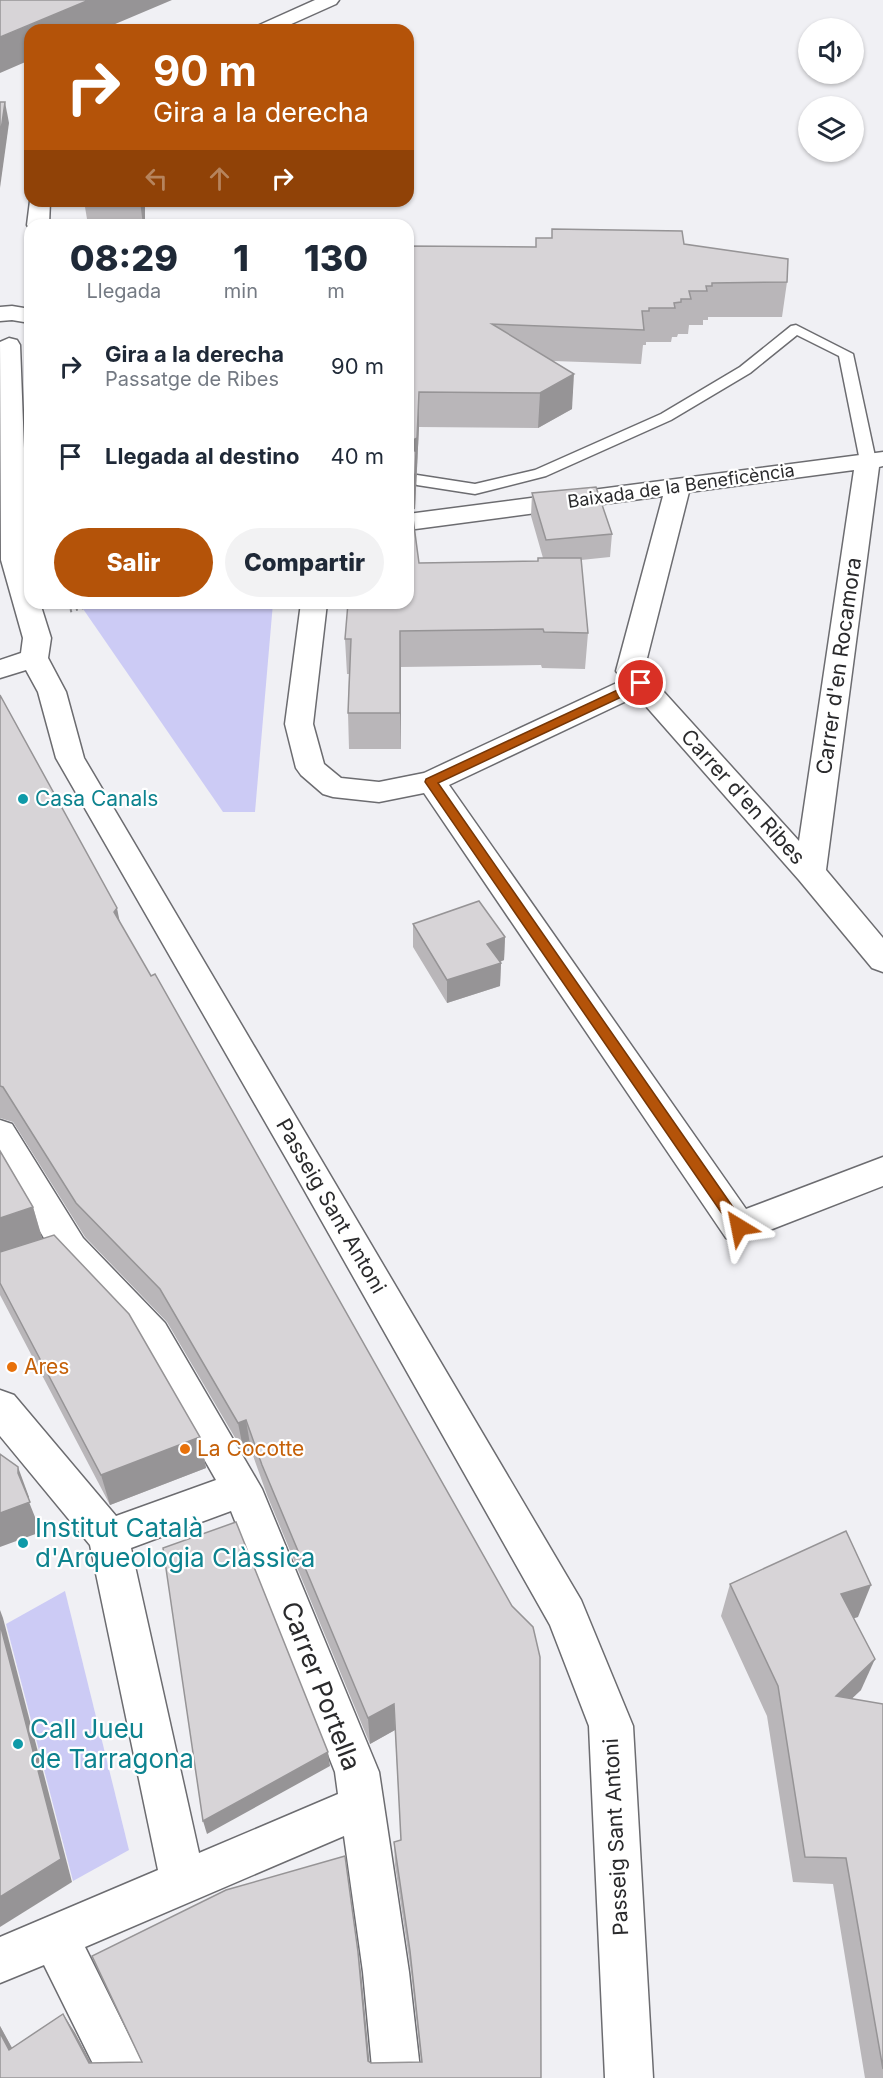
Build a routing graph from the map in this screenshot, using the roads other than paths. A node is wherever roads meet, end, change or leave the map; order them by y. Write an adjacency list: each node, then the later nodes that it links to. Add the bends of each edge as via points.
1 (330, 0): 2 (street)
2 (276, 24)
3 (13, 342): 8 (street, Passeig Sant Antoni, via 14,560)
4 (876, 460): 5 (lane, via 846,354 796,329 745,370 666,417 540,473 475,489); 6 (street, Baixada de la Beneficència); 14 (street, Carrer d'en Rocamora)
5 (417, 480)
6 (678, 487): 7 (street, Baixada de la Beneficència); 12 (street, Carrer d'en Ribes, via 630,671)
7 (414, 521)
8 (24, 594)
9 (28, 609): 11 (street, Passeig Sant Antoni, via 37,638)
10 (313, 609): 13 (street, via 299,724 311,768 333,787 379,792)
11 (17, 663): 27 (street, Passeig Sant Antoni, via 52,692 70,759 566,1614 610,1726)
12 (641, 683): 13 (street); 14 (street, Carrer d'en Ribes)
13 (431, 782): 17 (street, via 739,1227)
14 (810, 872): 15 (street, Carrer d'en Ribes)
15 (883, 960)
16 (0, 1134): 19 (street, Carrer Portella, via 55,1254 152,1335)
17 (883, 1171)
18 (0, 1407): 20 (street)
19 (242, 1489): 20 (street); 21 (street, Carrer Portella, via 357,1772)
20 (108, 1537): 22 (street)
21 (362, 1806): 22 (street); 26 (street, Carrer Portella)
22 (184, 1881): 23 (street)
23 (55, 1937): 24 (street); 25 (street)
24 (0, 1960)
25 (126, 2078)
26 (397, 2078)
27 (629, 2078)

